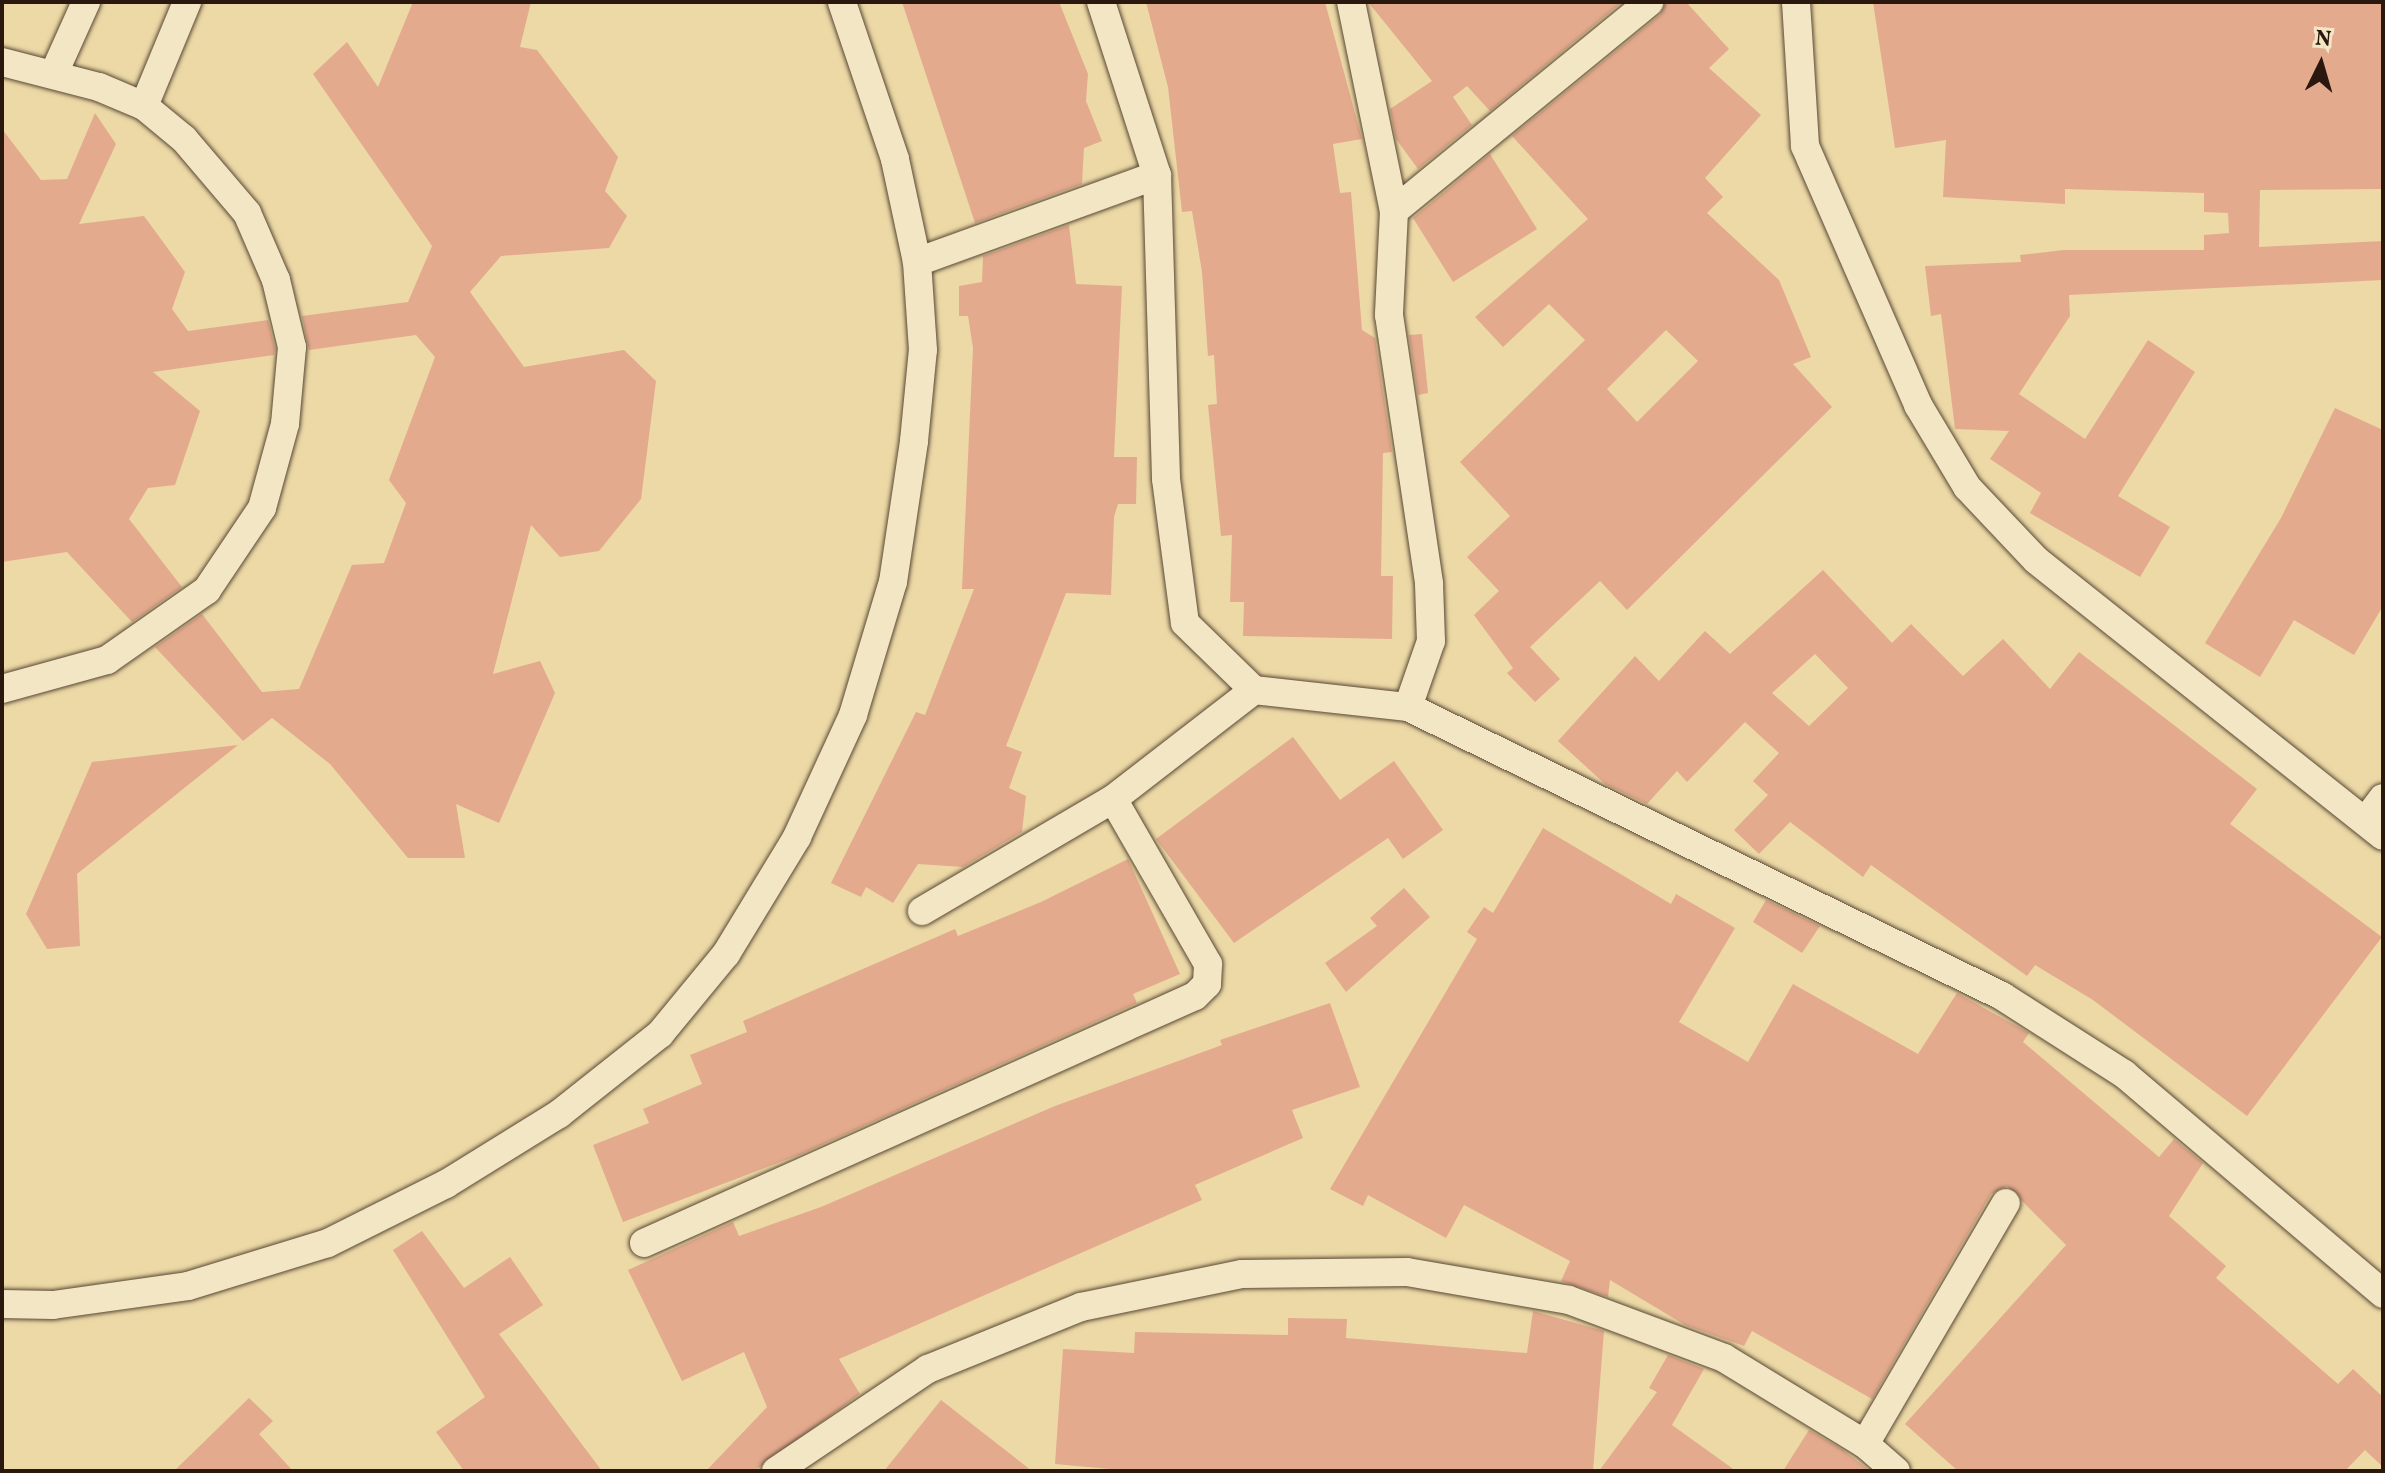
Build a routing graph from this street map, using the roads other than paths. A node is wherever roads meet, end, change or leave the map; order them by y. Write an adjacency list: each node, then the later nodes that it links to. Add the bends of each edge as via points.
1 (86, 2): 9 (street)
2 (187, 2): 10 (street)
3 (842, 2): 13 (street, via 891,144)
4 (1101, 2): 11 (street)
5 (1351, 2): 12 (street)
6 (1649, 2): 12 (street, via 1453,170)
7 (1796, 2): 18 (street, via 1805,146 1918,405 1967,487 2036,560)
8 (2, 62): 9 (street)
9 (55, 71): 10 (street)
10 (144, 106): 14 (street, via 184,139 247,213 276,280 292,347 285,424 262,508 207,590 107,660)
11 (1157, 175): 13 (street); 15 (street, via 1166,479 1185,623)
12 (1394, 211): 16 (street, via 1389,315 1431,641)
13 (917, 262): 23 (street, via 923,350 914,441 893,582 853,715 758,902 660,1034 559,1114 446,1184 328,1243 188,1286 53,1305)
14 (2, 689)
15 (1254, 690): 16 (street); 17 (street)
16 (1408, 707): 22 (street, via 2002,996 2124,1074)
17 (1113, 799): 19 (street); 21 (street, via 1208,964 1207,984 1195,996)
18 (2378, 818)
19 (922, 911)
20 (2006, 1203): 24 (street)
21 (644, 1243)
22 (2383, 1294)
23 (2, 1304)
24 (1865, 1444): 25 (street, via 1724,1358 1569,1300 1407,1272 1242,1274 1081,1307 928,1369); 26 (street)
25 (776, 1471)
26 (1896, 1471)

